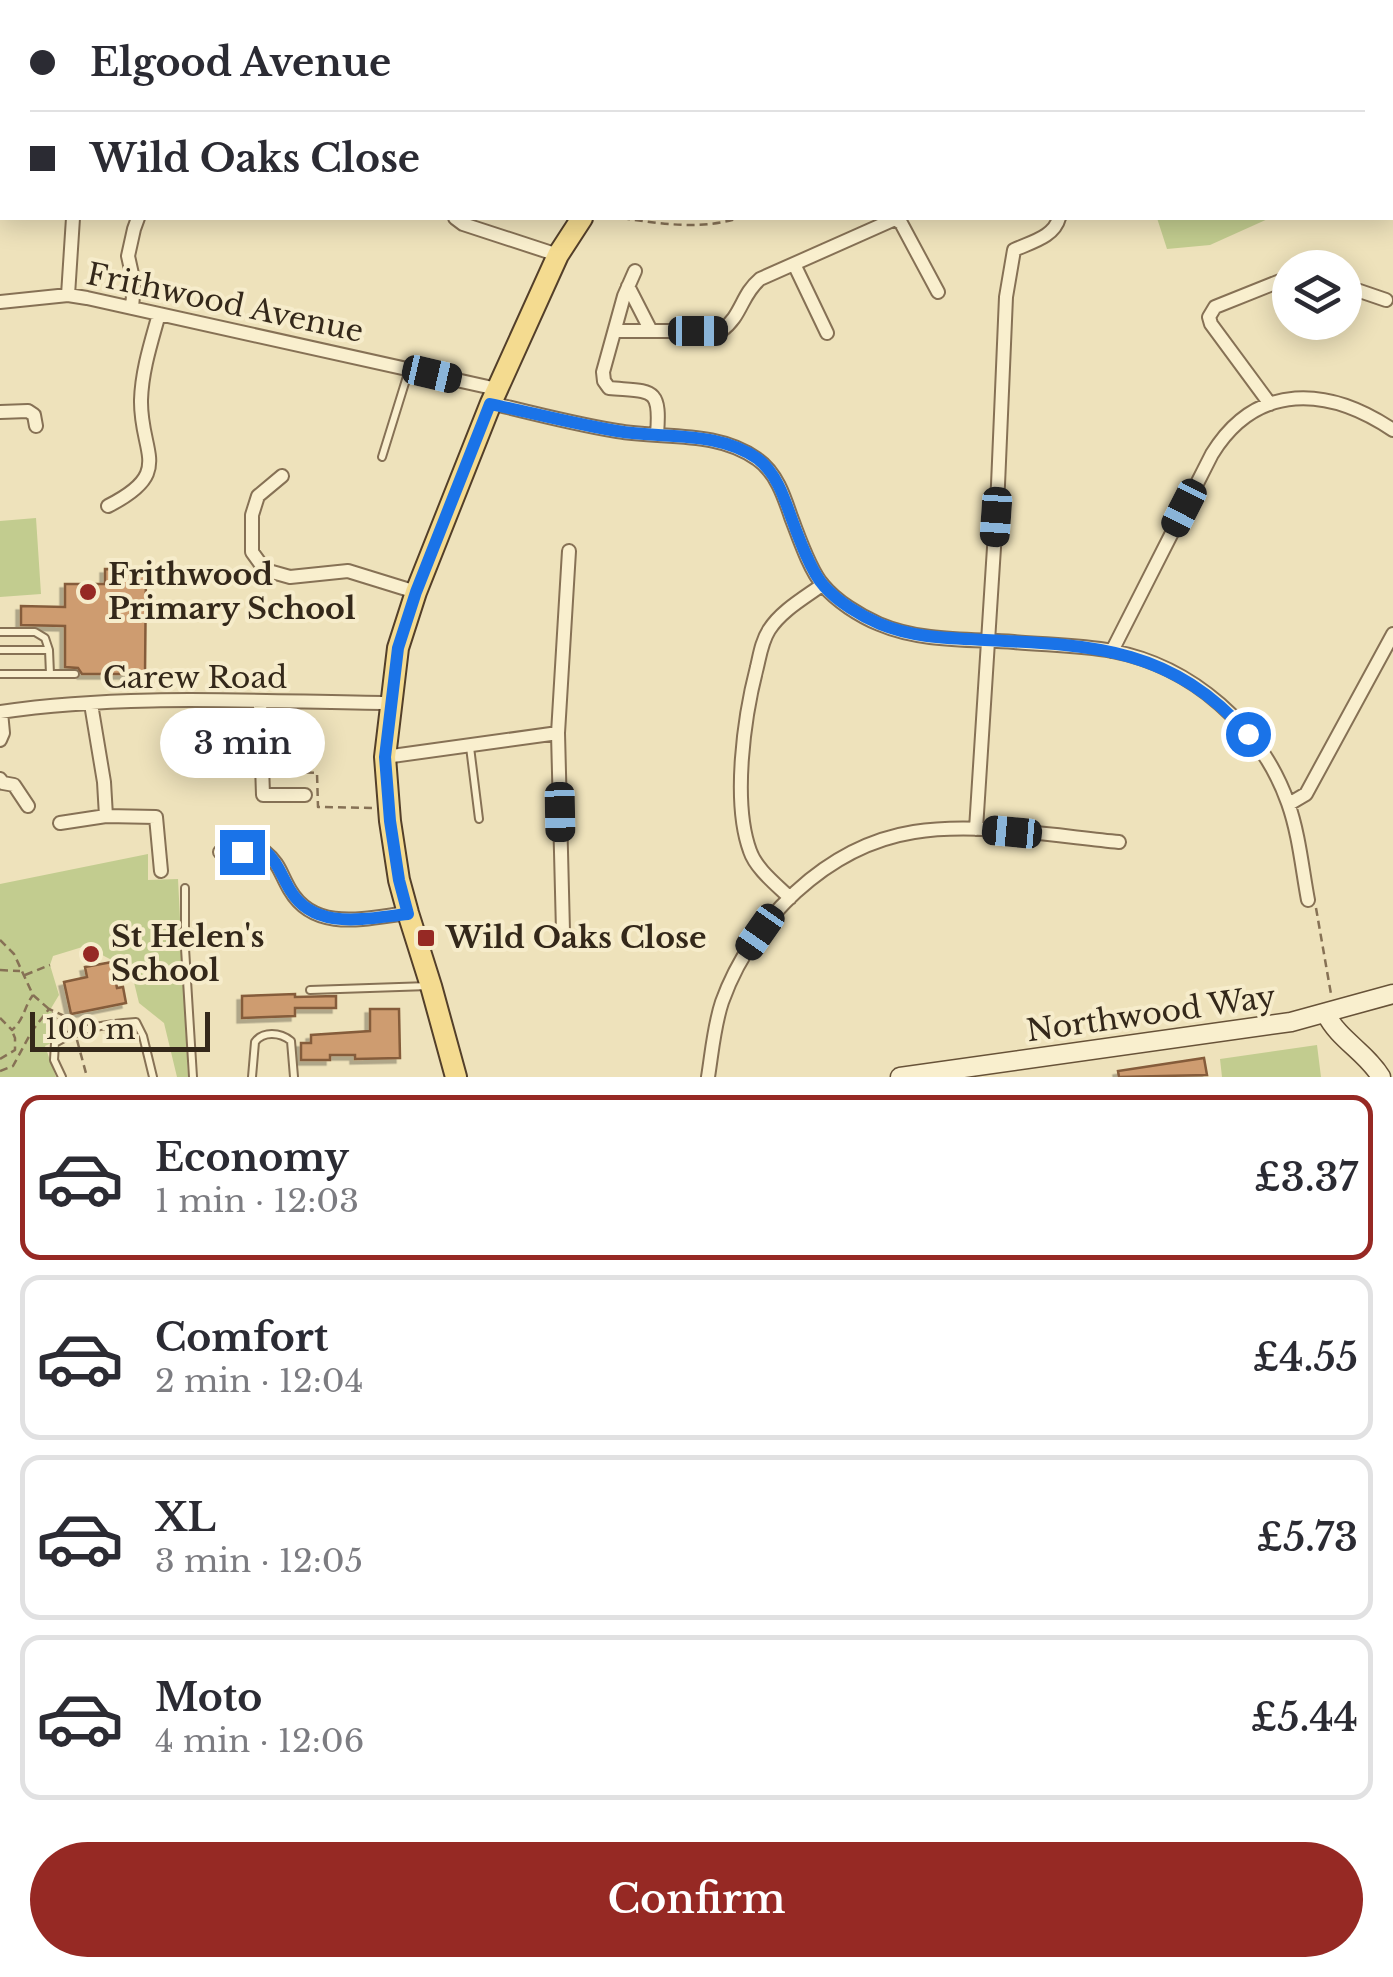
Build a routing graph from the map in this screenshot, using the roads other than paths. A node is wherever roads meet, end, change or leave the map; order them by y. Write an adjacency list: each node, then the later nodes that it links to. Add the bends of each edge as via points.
1 (73, 220): 15 (street)
2 (137, 220): 18 (street, via 128,256)
3 (458, 220): 8 (street)
4 (581, 220): 8 (main road)
5 (893, 220): 9 (street)
6 (897, 220): 13 (street)
7 (1058, 220): 38 (street, via 1046,236 1014,250 1006,296)
8 (558, 255): 24 (main road)
9 (794, 264): 20 (street, via 752,286 722,331); 22 (street)
10 (635, 270): 12 (street)
11 (1272, 284): 25 (street, via 1216,307 1210,317)
12 (628, 286): 20 (street); 21 (street)
13 (938, 292)
14 (1362, 292): 16 (street)
15 (68, 295): 17 (street, Frithwood Avenue); 18 (street, Frithwood Avenue)
16 (1386, 300)
17 (0, 302)
18 (132, 308): 19 (street, Frithwood Avenue)
19 (158, 314): 23 (street, Frithwood Avenue); 32 (street, via 141,405 151,459 147,476)
20 (652, 331): 21 (street)
21 (616, 332): 29 (street, via 604,381 655,399)
22 (827, 333)
23 (410, 369): 24 (street, Frithwood Avenue); 30 (lane)
24 (494, 397): 29 (street, Frithwood Avenue, via 621,432); 35 (main road)
25 (1270, 404): 28 (street, via 1333,401); 41 (street, via 1222,437)
26 (0, 412): 27 (street, via 28,411)
27 (36, 426)
28 (1393, 430)
29 (657, 434): 34 (street, Frithwood Avenue, via 719,442 759,460 784,495)
30 (382, 457)
31 (282, 476): 35 (street, via 258,496 252,515 252,552 265,570 290,577 348,572)
32 (108, 506)
33 (569, 551): 49 (street)
34 (822, 585): 38 (street, via 879,624 909,634); 65 (street, via 768,630 747,705 742,804 749,850)
35 (416, 592): 46 (main road, via 398,648)
36 (0, 632): 40 (lane, via 35,632)
37 (1393, 634): 55 (street, via 1306,794)
38 (986, 640): 41 (street); 60 (street)
39 (0, 650): 40 (lane)
40 (49, 650): 43 (lane)
41 (1112, 651): 55 (street, via 1168,670 1222,706 1260,749)
42 (0, 674): 43 (lane)
43 (50, 674): 44 (lane)
44 (75, 674)
45 (260, 702): 46 (street, Carew Road); 47 (street, Carew Road); 54 (street, via 262,795)
46 (391, 703): 52 (main road)
47 (92, 704): 48 (street, Carew Road); 57 (street)
48 (0, 712): 50 (street)
49 (558, 733): 51 (street); 68 (street)
50 (0, 740)
51 (470, 745): 52 (street); 58 (lane)
52 (385, 757): 67 (main road)
53 (0, 779): 56 (street, via 14,785)
54 (305, 795)
55 (1289, 804): 66 (street)
56 (28, 806)
57 (106, 816): 59 (street); 63 (street, via 156,818)
58 (479, 819)
59 (60, 823)
60 (976, 829): 61 (street); 65 (street, via 912,832 873,844)
61 (1119, 842)
62 (220, 852): 67 (street, via 264,850 291,892 326,919)
63 (161, 871)
64 (185, 888): 75 (lane)
65 (790, 898): 79 (street, via 754,940 729,986)
66 (1308, 900)
67 (408, 914): 69 (main road)
68 (563, 930)
69 (431, 986): 70 (lane); 78 (main road)
70 (310, 990)
71 (1393, 994): 72 (street, Northwood Way)
72 (1330, 1013): 80 (street, Northwood Way); 81 (street, via 1333,1029)
73 (62, 1077): 74 (lane, via 56,1043 105,1024 136,1022)
74 (152, 1077)
75 (193, 1077)
76 (252, 1077): 77 (lane, via 255,1042 270,1034 291,1041)
77 (294, 1077)
78 (456, 1077)
79 (708, 1077)
80 (900, 1077)
81 (1381, 1077)

